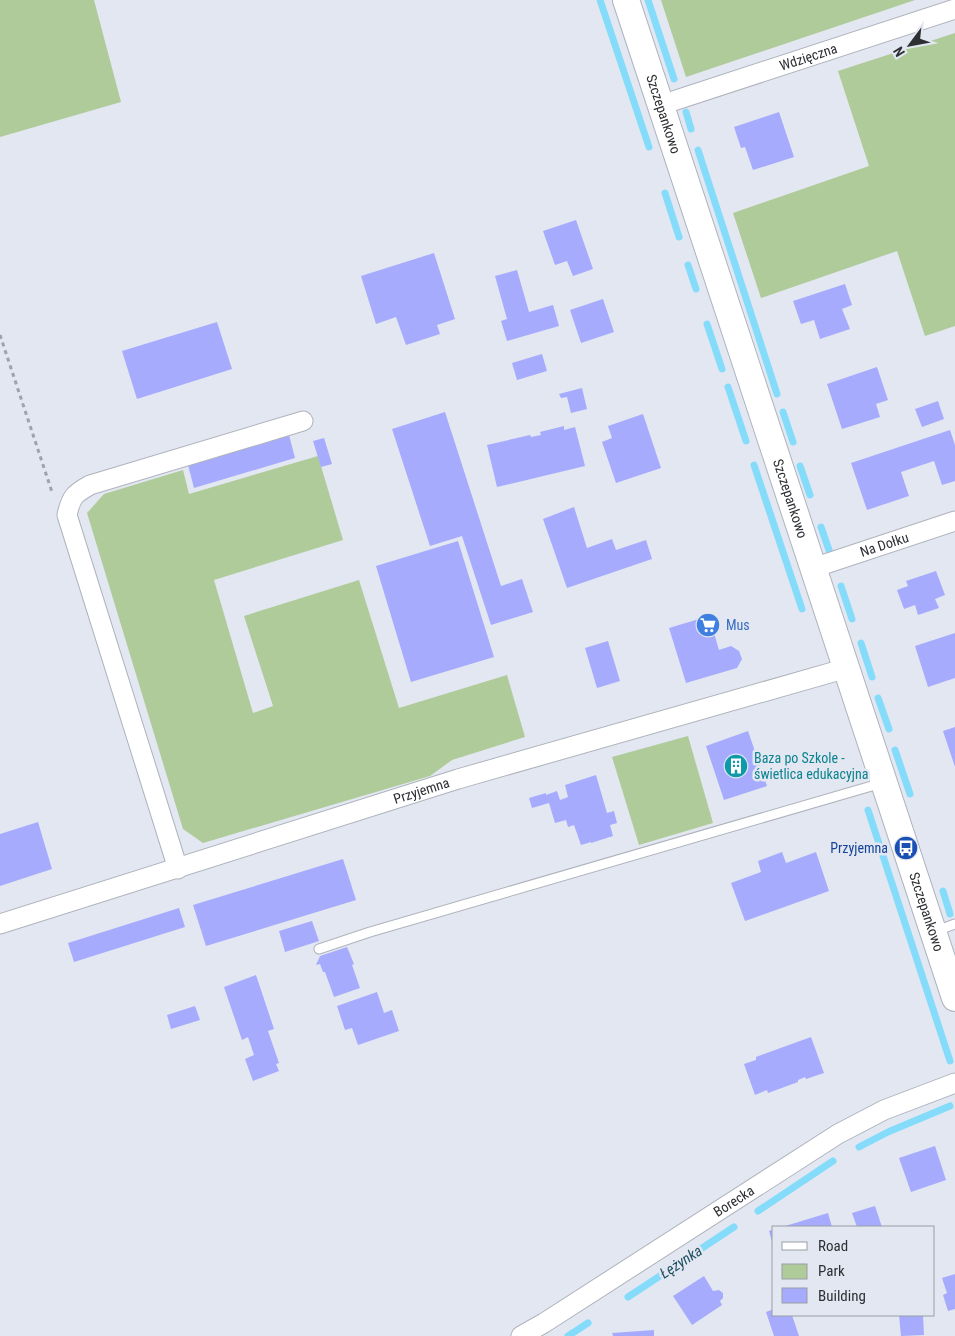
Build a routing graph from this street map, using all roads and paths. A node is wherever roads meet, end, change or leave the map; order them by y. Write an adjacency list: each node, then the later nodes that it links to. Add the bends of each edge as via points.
1 (626, 0): 3 (street, Szczepankowo)
2 (955, 9): 3 (street, Wdzięczna)
3 (661, 105): 8 (street, Szczepankowo)
4 (0, 335): 6 (path, via 54,498)
5 (303, 421): 6 (street, via 90,485 70,502)
6 (68, 515): 11 (street)
7 (955, 521): 8 (street, Na Dołku)
8 (813, 568): 9 (street, Szczepankowo)
9 (846, 668): 10 (street, Szczepankowo); 11 (street, Przyjemna, via 458,779)
10 (884, 783): 13 (street, Szczepankowo); 14 (lane)
11 (178, 869): 12 (street, Przyjemna)
12 (0, 924)
13 (944, 928): 15 (street, Szczepankowo)
14 (319, 949)
15 (955, 998)
16 (955, 1083): 17 (street, Borecka, via 884,1110 838,1134)
17 (521, 1336)

